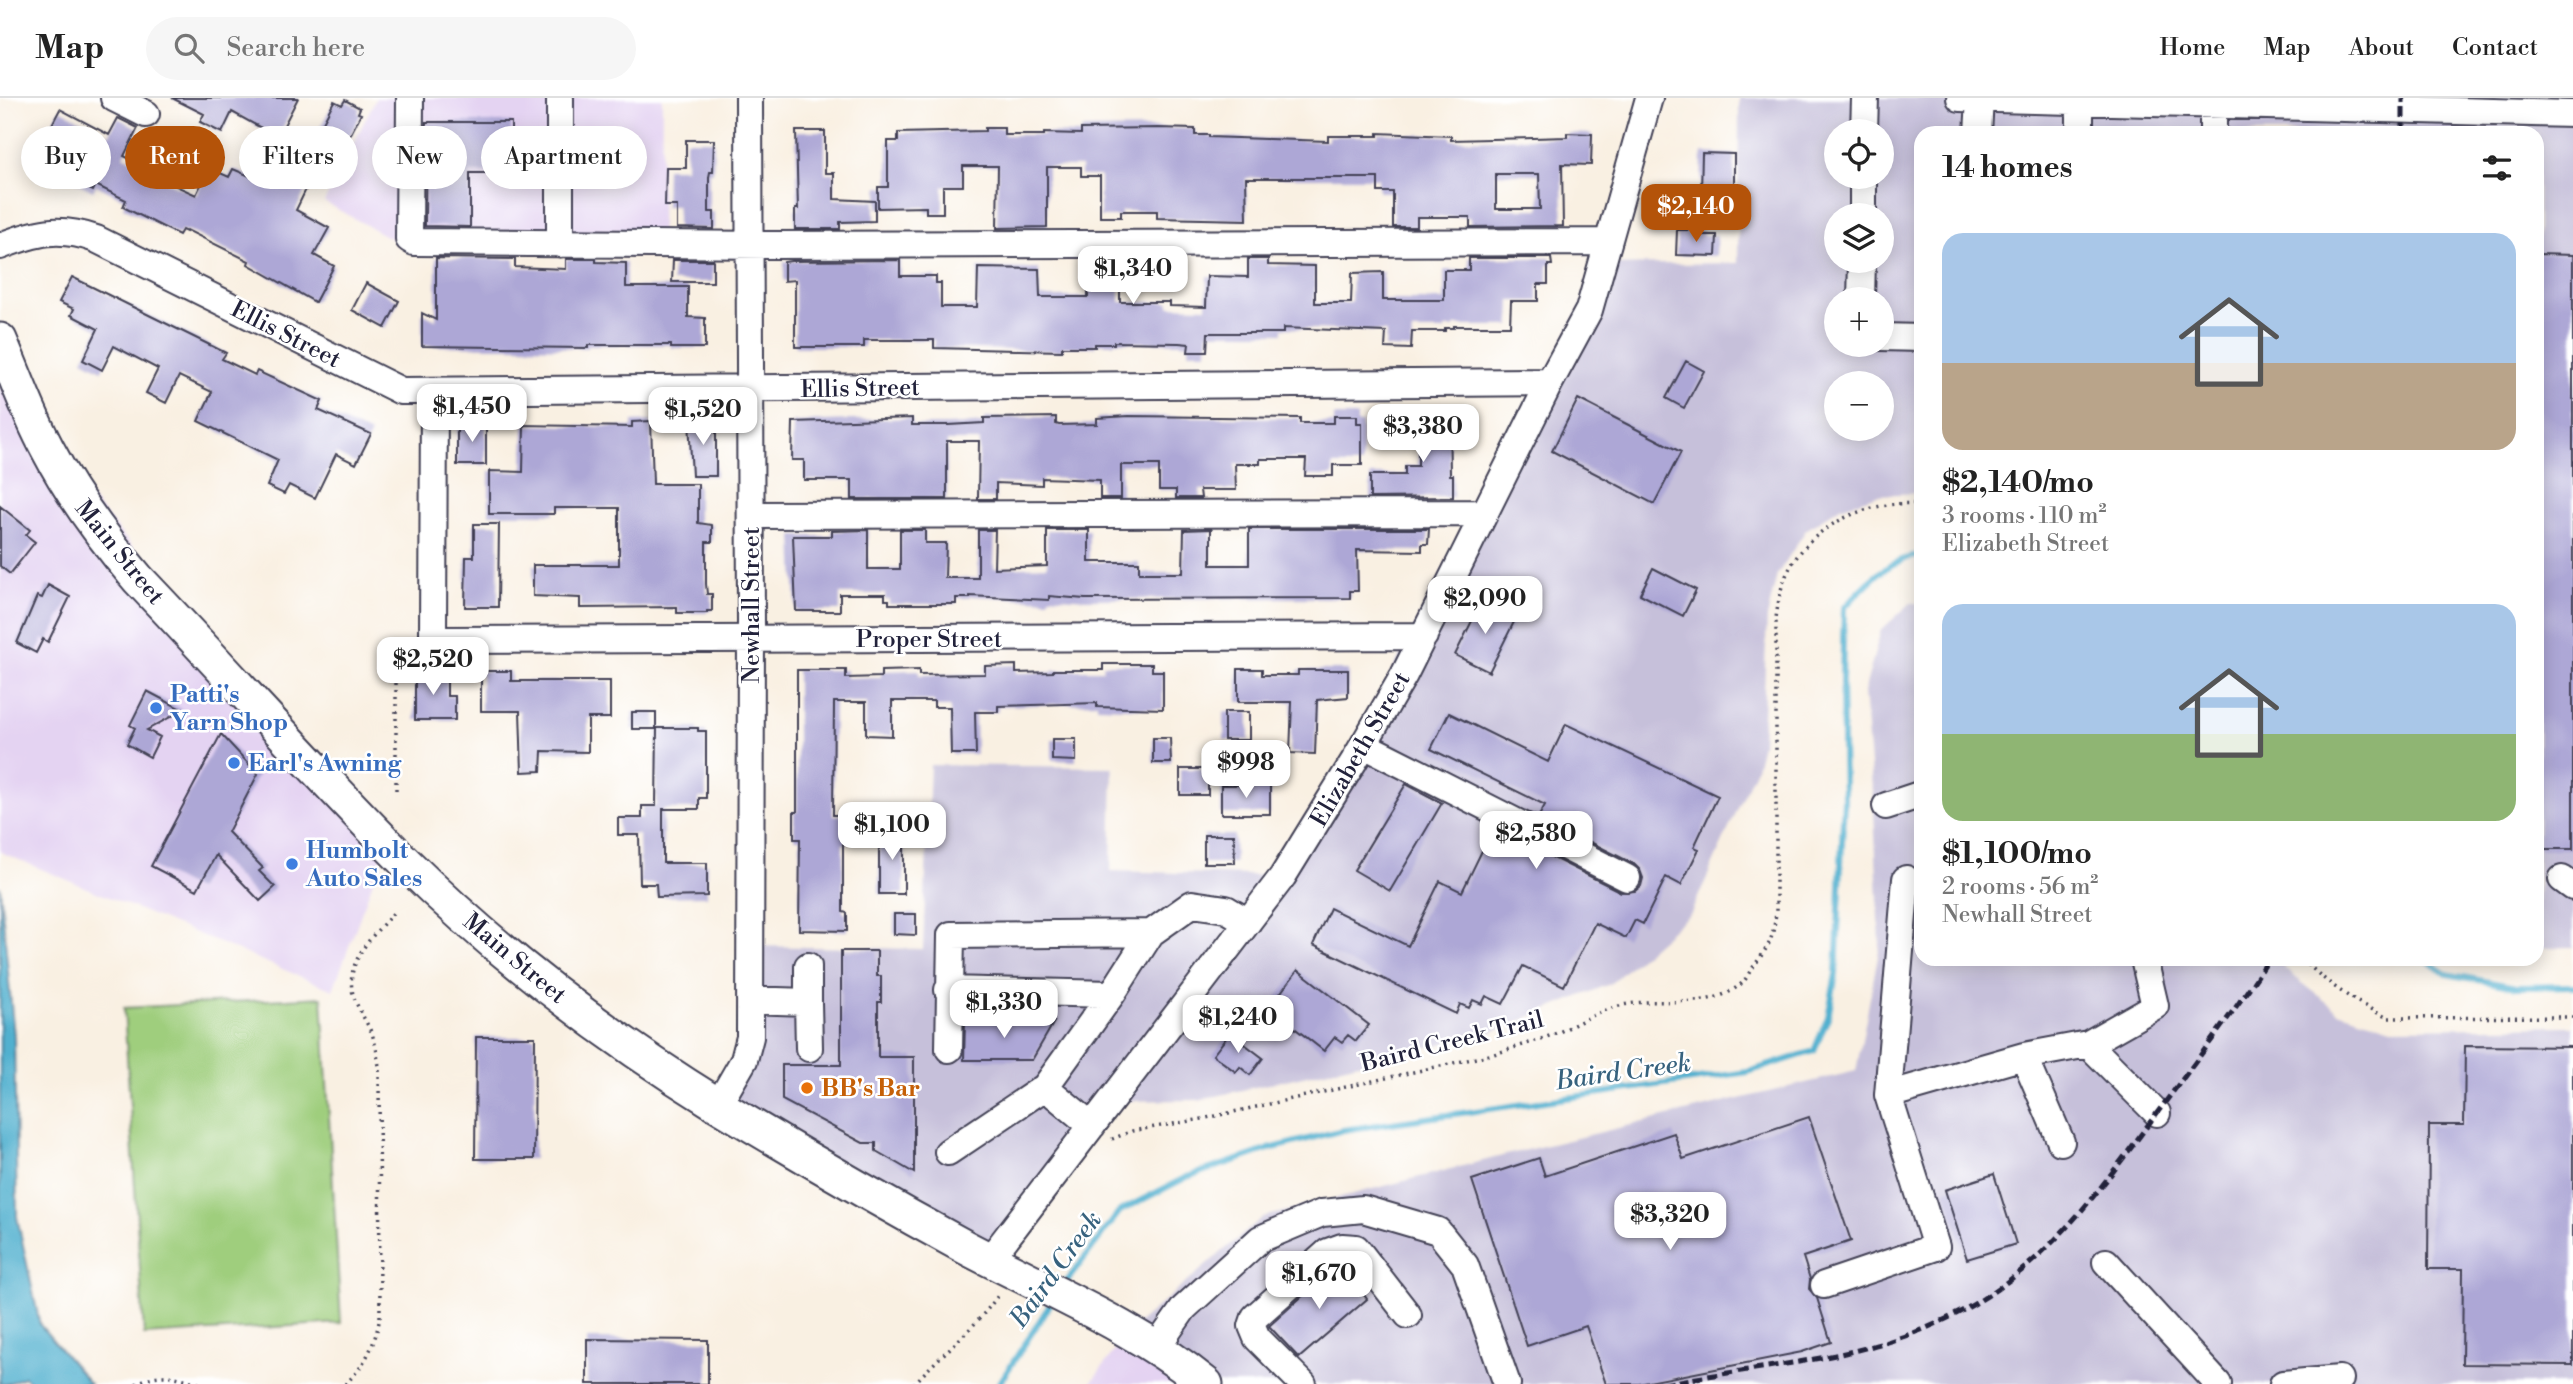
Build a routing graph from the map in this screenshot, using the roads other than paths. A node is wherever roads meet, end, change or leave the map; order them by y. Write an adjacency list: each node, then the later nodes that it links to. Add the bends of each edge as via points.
1 (114, 98): 15 (street)
2 (410, 98): 22 (street, via 409,239)
3 (560, 98): 22 (street)
4 (749, 98): 23 (street, Newhall Street)
5 (1649, 98): 21 (street, Elizabeth Street)
6 (1865, 98): 17 (street)
7 (1960, 98): 8 (street)
8 (1980, 99): 9 (street); 18 (street)
9 (2017, 99): 11 (street)
10 (2162, 101): 11 (street); 14 (street)
11 (2080, 102): 19 (street)
12 (2382, 104): 13 (street); 14 (street)
13 (2521, 105): 16 (street)
14 (2213, 106): 20 (street)
15 (146, 114)
16 (2573, 114)
17 (1864, 119)
18 (1979, 126)
19 (2080, 126)
20 (2213, 126)
21 (1608, 242): 23 (street); 28 (street, Elizabeth Street, via 1589,310)
22 (560, 244): 23 (street)
23 (750, 245): 29 (street, Newhall Street)
24 (0, 246): 30 (street, Ellis Street, via 39,233 74,232 96,239 401,391)
25 (1894, 337): 26 (street)
26 (1914, 338)
27 (0, 340): 54 (main road, Main Street, via 52,457 105,541 368,825 462,914 572,1006)
28 (1550, 382): 29 (street, Ellis Street); 31 (street, Elizabeth Street)
29 (750, 389): 30 (street, Ellis Street); 32 (street, Newhall Street)
30 (434, 391): 34 (street, Proper Street, via 425,645)
31 (1484, 513): 32 (street); 33 (street, Elizabeth Street)
32 (751, 515): 34 (street, Newhall Street)
33 (1424, 636): 34 (street, Proper Street); 35 (street, Elizabeth Street)
34 (751, 640): 46 (street, Newhall Street)
35 (1364, 745): 38 (street); 40 (street, Elizabeth Street, via 1298,853)
36 (1914, 797): 37 (street)
37 (1885, 806)
38 (1627, 878)
39 (1906, 879): 53 (street)
40 (1248, 922): 41 (street, via 1226,909 1192,904); 56 (street, Elizabeth Street)
41 (1151, 933): 44 (street, via 951,935); 45 (street)
42 (808, 966): 47 (street)
43 (2146, 966): 48 (street, via 2155,1006)
44 (948, 990): 45 (street); 50 (street)
45 (1112, 994): 52 (street)
46 (750, 1000): 47 (street); 54 (street, Newhall Street, via 749,1047)
47 (808, 1002): 49 (street)
48 (2088, 1044): 51 (street); 55 (street)
49 (809, 1048)
50 (949, 1049)
51 (2024, 1056): 53 (street); 57 (street)
52 (1045, 1087): 56 (street); 58 (street)
53 (1888, 1095): 61 (street, via 1936,1247)
54 (718, 1105): 60 (main road, Main Street)
55 (2157, 1114)
56 (1099, 1134): 60 (street, Elizabeth Street)
57 (2061, 1142)
58 (948, 1152)
59 (2106, 1262): 68 (street)
60 (1011, 1270): 63 (main road, Main Street)
61 (1824, 1285)
62 (1408, 1315): 66 (street, via 1356,1248 1328,1252 1255,1317 1252,1326 1257,1338)
63 (1156, 1349): 65 (main road, Main Street); 67 (street, via 1184,1308 1260,1239 1322,1213 1363,1209 1438,1231 1465,1265)
64 (2340, 1379): 69 (street)
65 (1206, 1384)
66 (1303, 1384)
67 (1507, 1384)
68 (2218, 1384)
69 (2283, 1384)

